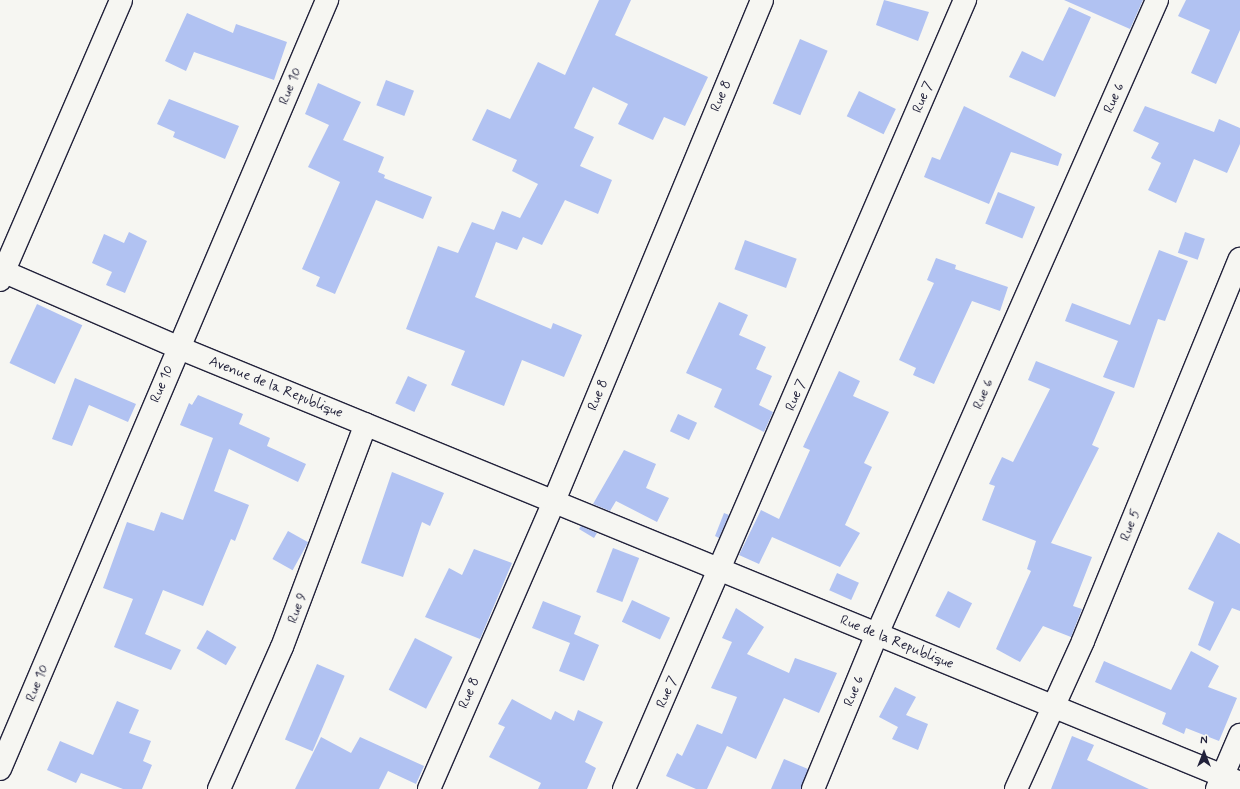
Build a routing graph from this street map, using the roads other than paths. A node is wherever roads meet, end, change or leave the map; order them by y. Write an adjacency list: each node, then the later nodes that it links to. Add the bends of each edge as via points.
1 (121, 0): 7 (street)
2 (328, 0): 8 (street, Rue 10)
3 (762, 0): 10 (street, Rue 8)
4 (965, 0): 11 (street, Rue 7)
5 (1157, 0): 12 (street, Rue 6)
6 (1240, 258): 13 (street, Rue 5, via 1083,641)
7 (1, 273): 8 (street, Avenue de la Republique)
8 (177, 347): 9 (street, Avenue de la Republique); 15 (street, Rue 10)
9 (366, 424): 10 (street, Avenue de la Republique); 17 (street, Rue 9, via 282,647)
10 (554, 501): 11 (street, Rue de la Republique); 18 (street, Rue 8)
11 (722, 569): 12 (street, Rue de la Republique); 19 (street, Rue 7)
12 (877, 634): 13 (street, Rue de la Republique); 20 (street, Rue 6)
13 (1052, 704): 16 (street, Rue de la Republique); 21 (street, Rue 5)
14 (1240, 735): 16 (street)
15 (0, 769)
16 (1226, 783)
17 (219, 789)
18 (429, 789)
19 (624, 789)
20 (813, 789)
21 (1016, 789)

